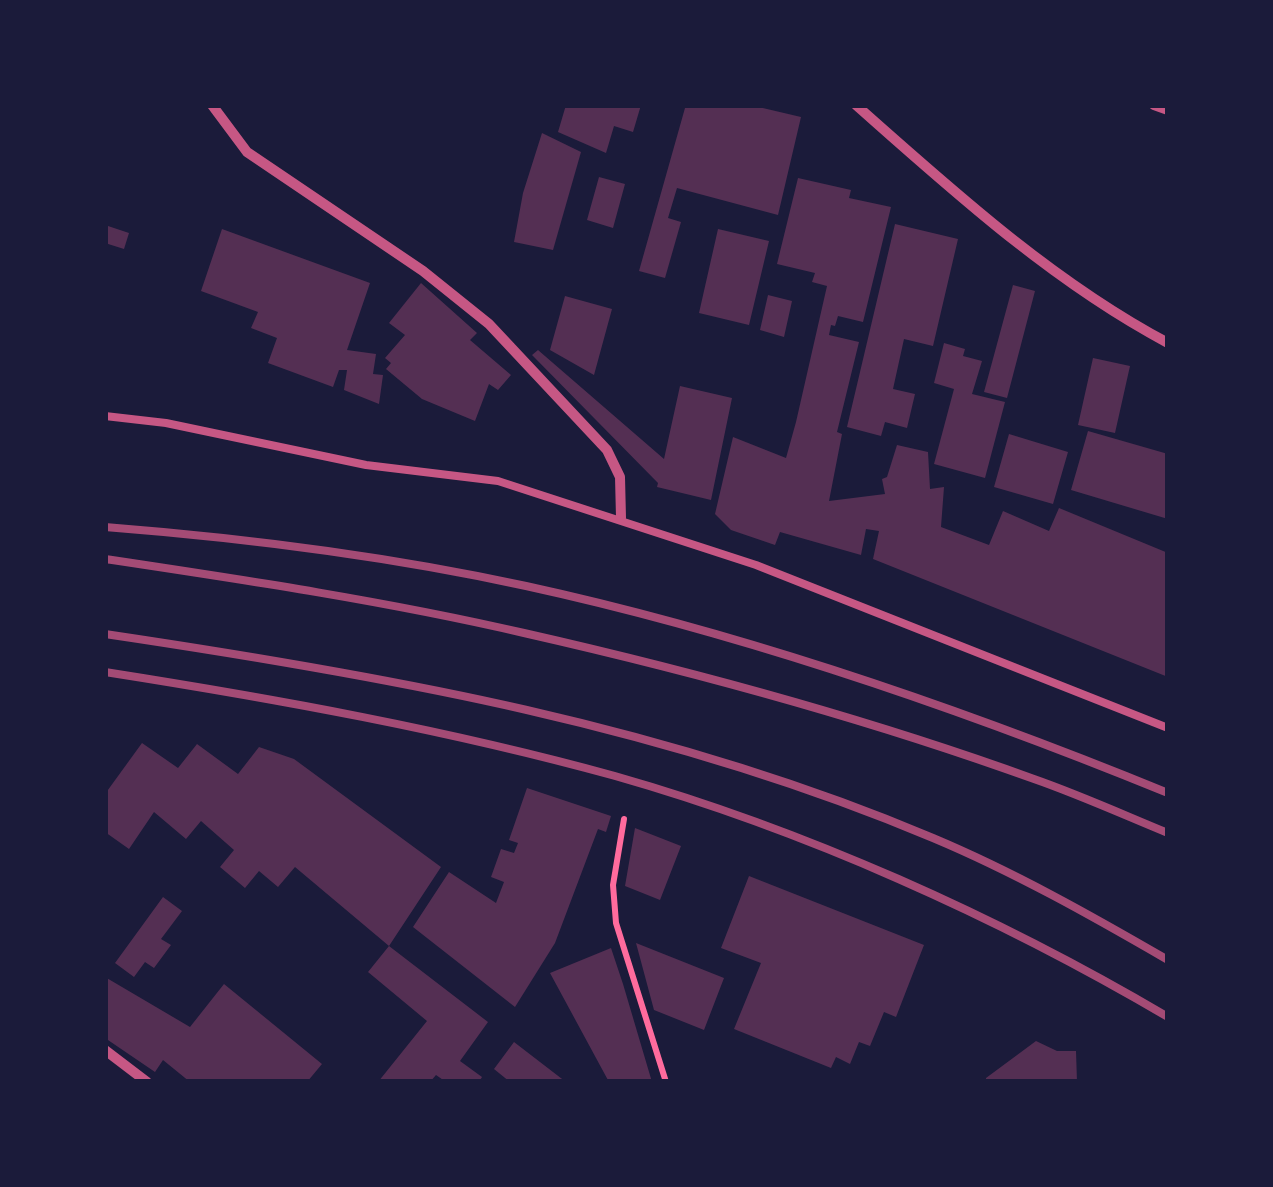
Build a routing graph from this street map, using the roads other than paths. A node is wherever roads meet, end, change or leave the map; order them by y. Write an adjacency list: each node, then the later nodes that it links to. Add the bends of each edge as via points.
1 (212, 105): 7 (street, via 246,152 423,271 489,324 607,450 620,478)
2 (856, 105): 5 (street, via 1038,258)
3 (1154, 105): 4 (street)
4 (1168, 110)
5 (1168, 342)
6 (105, 416): 7 (lane, via 366,465 498,480)
7 (620, 518): 8 (lane)
8 (1168, 728)
9 (105, 1050): 10 (street)
10 (147, 1082)

